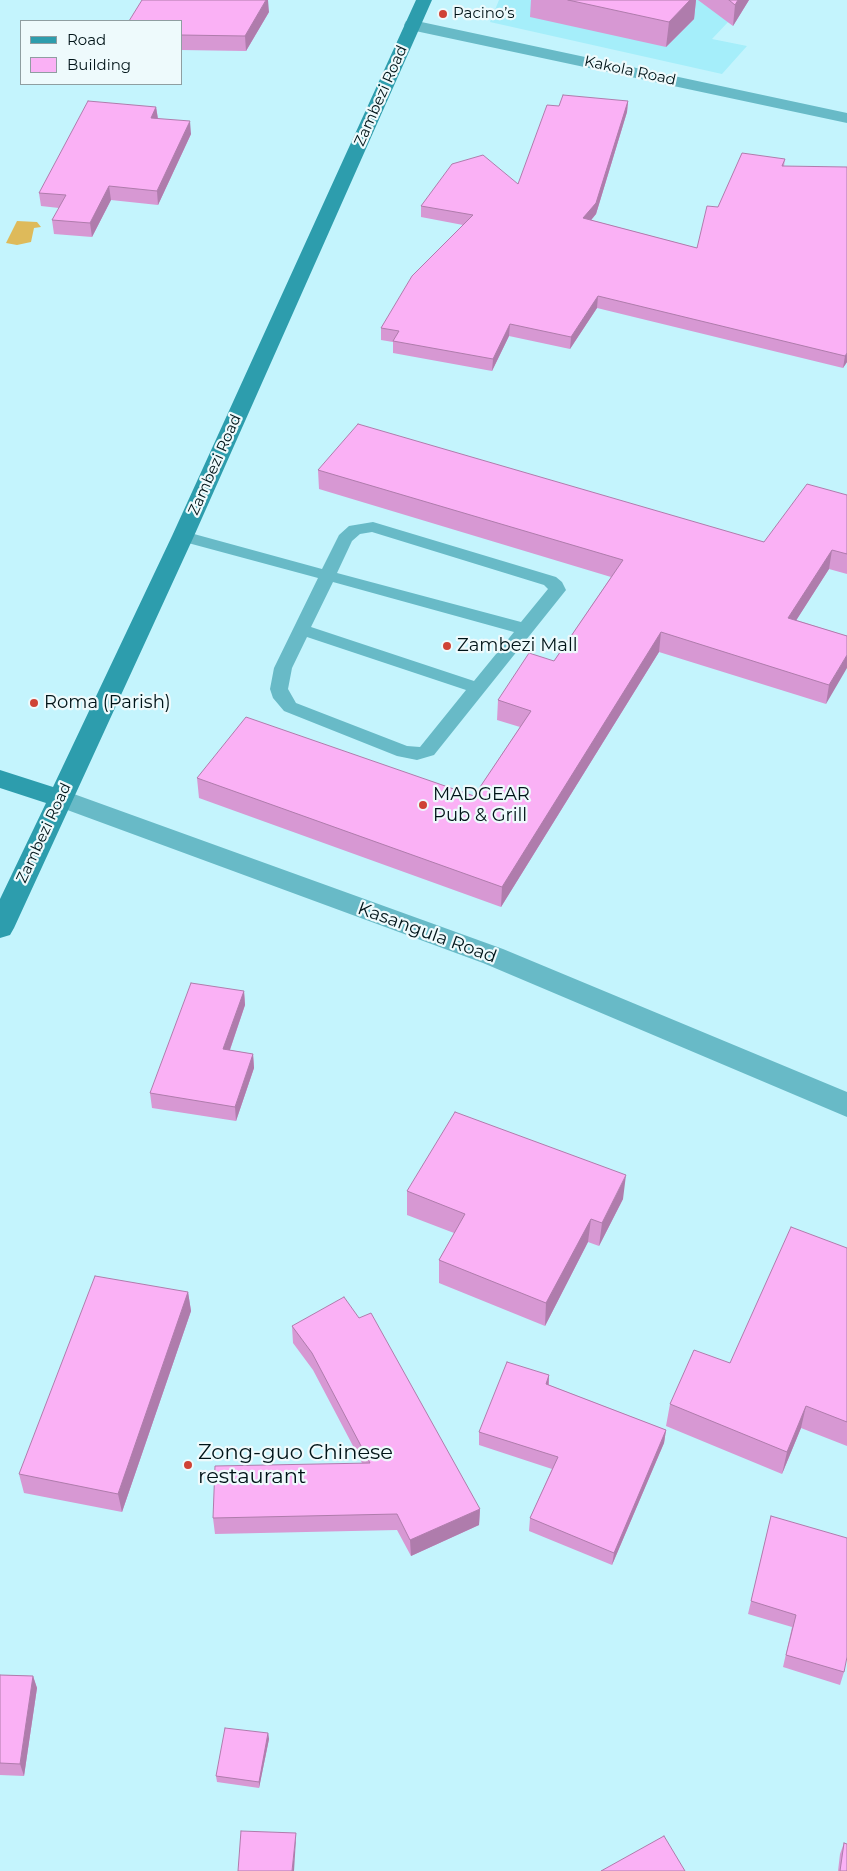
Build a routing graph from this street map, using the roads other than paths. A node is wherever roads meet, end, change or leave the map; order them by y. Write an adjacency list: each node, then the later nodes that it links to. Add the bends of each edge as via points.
1 (424, 0): 2 (main road, Zambezi Road)
2 (412, 25): 3 (street, Kakola Road); 4 (main road, Zambezi Road)
3 (847, 118)
4 (183, 536): 5 (lane); 10 (main road, Zambezi Road)
5 (329, 574): 6 (lane); 6 (lane, via 345,539 355,530 374,526 550,581 556,590); 7 (lane)
6 (525, 629): 8 (lane)
7 (303, 630): 8 (lane); 8 (lane, via 283,668 279,689 282,698 290,706 404,752 417,754 427,751)
8 (478, 688)
9 (0, 779): 10 (main road, Kasangula Road)
10 (60, 798): 11 (main road, Zambezi Road); 12 (street, Kasangula Road, via 493,956)
11 (0, 928)
12 (847, 1105)

